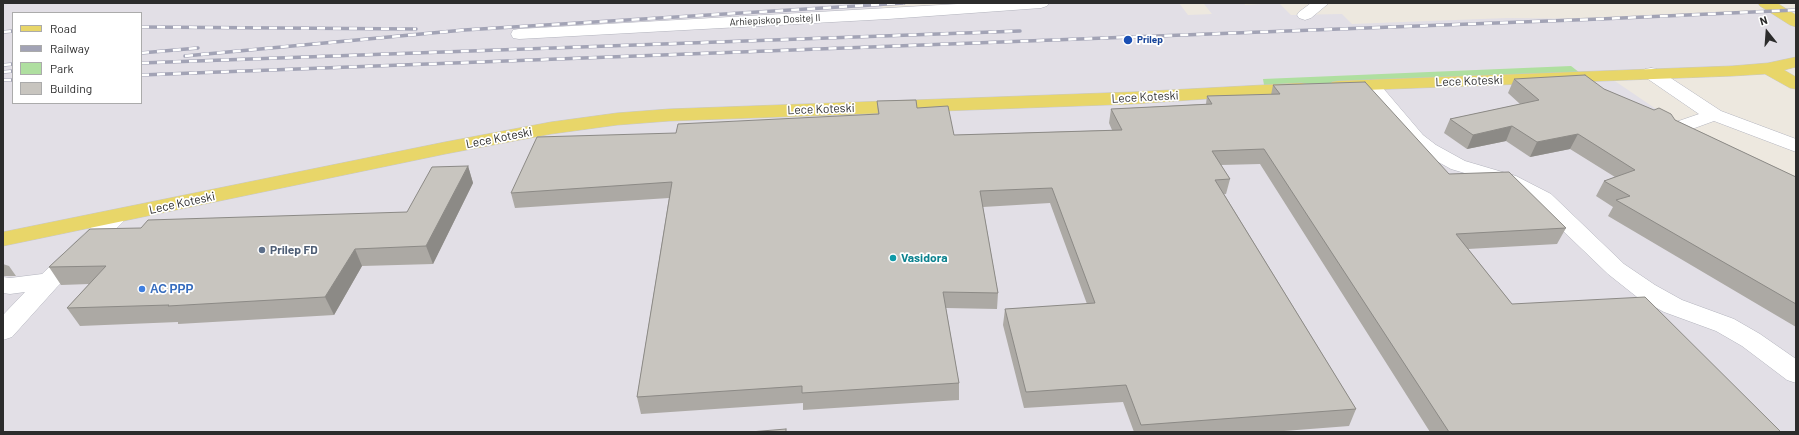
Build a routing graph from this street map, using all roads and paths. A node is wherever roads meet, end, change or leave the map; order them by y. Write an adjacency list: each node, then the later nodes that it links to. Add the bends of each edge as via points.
1 (1032, 3): 2 (street, Arhiepiskop Dositej II); 7 (street, Arhiepiskop Dositej II, via 888,14)
2 (1041, 3)
3 (1321, 3): 5 (street)
4 (1766, 3): 6 (main road)
5 (1305, 15)
6 (1794, 19)
7 (518, 34)
8 (1796, 62): 9 (main road, Lece Koteski)
9 (1768, 68): 10 (main road, Lece Koteski); 11 (main road)
10 (1651, 74): 12 (main road, Lece Koteski); 13 (street)
11 (1796, 84)
12 (1371, 85): 16 (main road, Lece Koteski, via 1132,98 617,119 551,128 445,148); 21 (street, via 1416,139 1429,149 1458,165 1509,180 1543,199 1616,269 1646,291 1673,306 1725,325 1751,340)
13 (1714, 115): 14 (street); 15 (street)
14 (1674, 129)
15 (1796, 146)
16 (115, 217): 17 (main road, Lece Koteski); 18 (street)
17 (3, 239)
18 (49, 281): 19 (street); 20 (street)
19 (3, 285)
20 (3, 331)
21 (1796, 373)

